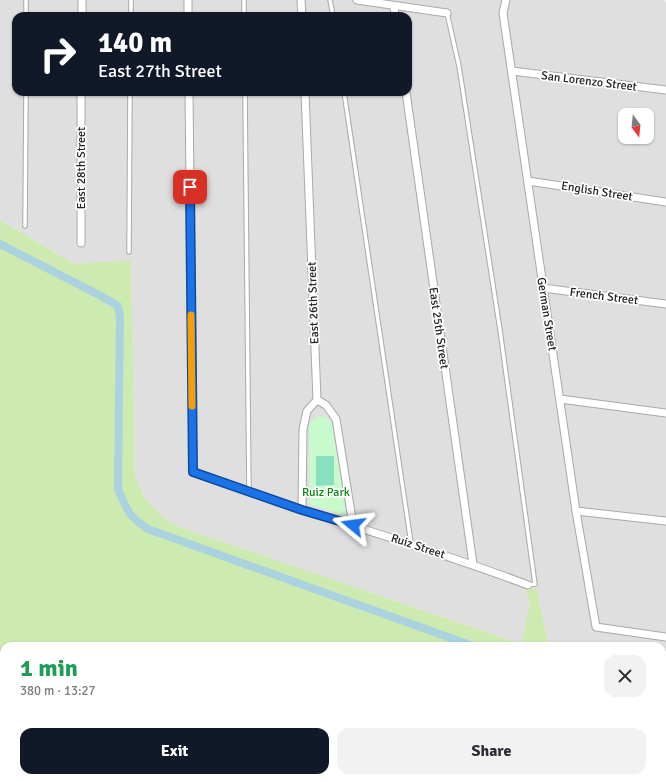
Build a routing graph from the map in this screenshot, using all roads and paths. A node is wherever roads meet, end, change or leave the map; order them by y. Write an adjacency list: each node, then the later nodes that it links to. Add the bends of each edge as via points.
1 (26, 0): 12 (lane)
2 (82, 0): 13 (street)
3 (131, 0): 14 (lane)
4 (188, 0): 15 (street)
5 (244, 0): 16 (lane)
6 (301, 0): 17 (street)
7 (330, 0): 18 (lane)
8 (357, 0): 10 (street)
9 (506, 0): 21 (street, German Street, via 503,13)
10 (381, 2): 11 (street)
11 (394, 6): 19 (street); 20 (street)
12 (26, 12)
13 (82, 12)
14 (131, 12)
15 (188, 12)
16 (244, 12)
17 (302, 12)
18 (332, 12)
19 (395, 12)
20 (447, 14): 48 (lane, via 459,66 500,330 535,584)
21 (512, 71): 22 (street, San Lorenzo Street); 31 (street, German Street)
22 (666, 90)
23 (26, 96): 33 (lane)
24 (82, 96): 34 (street, East 28th Street)
25 (130, 96): 35 (lane)
26 (189, 96): 41 (street, Ruiz Street, via 193,472)
27 (245, 96): 41 (lane)
28 (305, 96): 39 (street, East 26th Street)
29 (345, 96): 46 (lane)
30 (407, 96): 47 (street, East 25th Street)
31 (528, 181): 32 (street, English Street); 36 (street, German Street)
32 (666, 202)
33 (25, 226)
34 (81, 243)
35 (130, 252)
36 (543, 288): 37 (street, French Street); 38 (street, German Street)
37 (666, 304)
38 (560, 399): 40 (street); 43 (street, German Street)
39 (317, 400): 42 (street, via 307,411 303,429); 45 (street, via 326,405 336,419)
40 (666, 413)
41 (249, 491): 42 (street, Ruiz Street)
42 (302, 510): 45 (street, Ruiz Street)
43 (576, 510): 44 (street); 49 (street, German Street, via 596,627)
44 (666, 521)
45 (353, 525): 46 (street, Ruiz Street)
46 (411, 544): 47 (street, Ruiz Street)
47 (473, 564): 48 (street, Ruiz Street)
48 (528, 585)
49 (666, 637)

